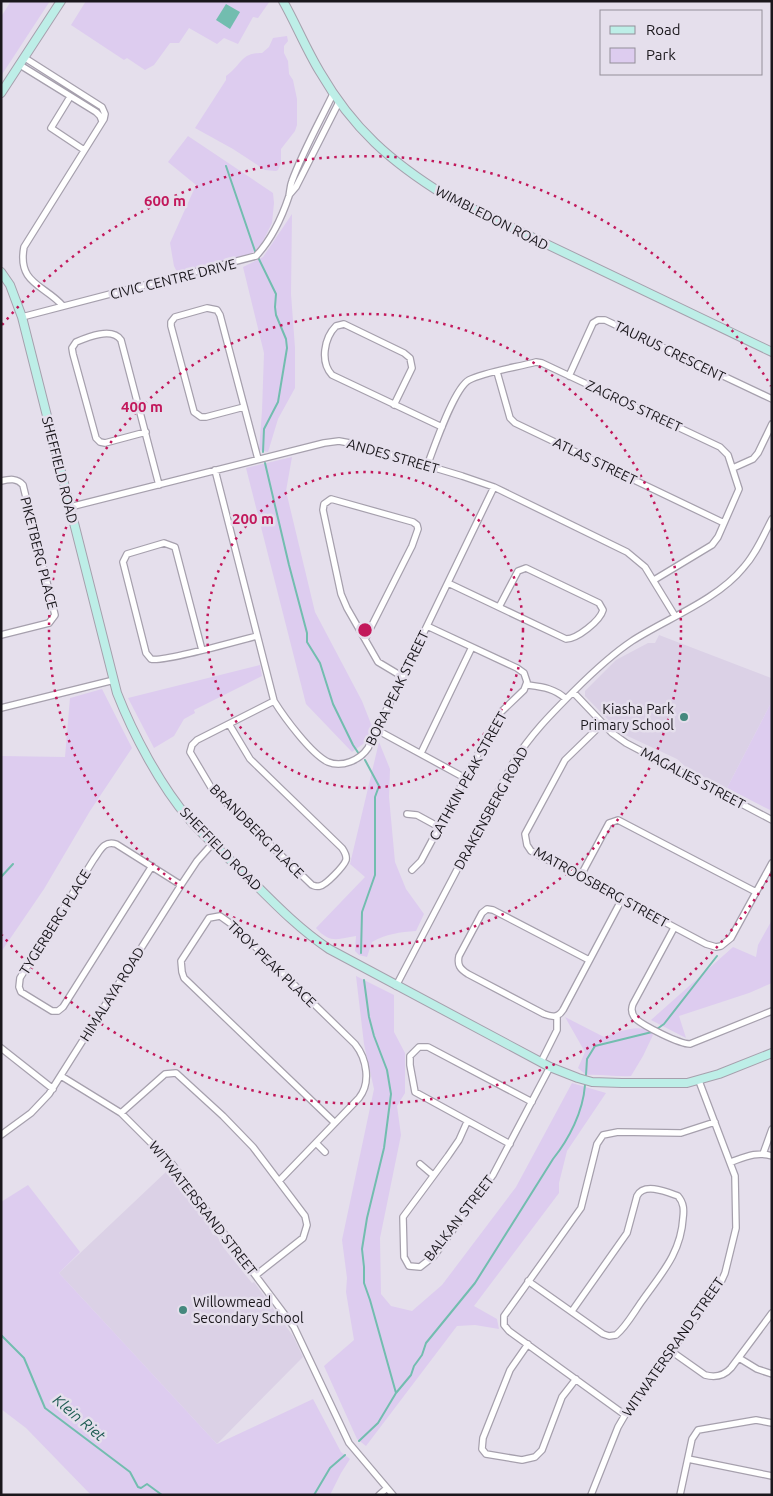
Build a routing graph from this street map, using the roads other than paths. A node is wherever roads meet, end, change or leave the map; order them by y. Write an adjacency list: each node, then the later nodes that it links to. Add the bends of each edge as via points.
1 (62, 1): 3 (street)
2 (283, 1): 6 (street, WIMBLEDON ROAD)
3 (23, 62): 4 (street); 5 (street); 7 (street)
4 (70, 87): 7 (street); 9 (street, via 102,107 105,114)
5 (1, 93)
6 (333, 94): 8 (street, WIMBLEDON ROAD); 11 (street, CIVIC CENTRE DRIVE, via 291,183)
7 (68, 95): 9 (street, via 96,112); 10 (street, via 51,128)
8 (339, 102): 11 (street, CIVIC CENTRE DRIVE); 15 (street, WIMBLEDON ROAD, via 384,152 412,175 446,196)
9 (102, 121): 10 (street)
10 (84, 150): 13 (street, via 23,250 30,279)
11 (289, 196): 13 (street, CIVIC CENTRE DRIVE, via 268,242 256,256)
12 (1, 272): 14 (street, SHEFFIELD ROAD, via 10,284)
13 (63, 306): 14 (street, CIVIC CENTRE DRIVE)
14 (22, 317): 31 (street, SHEFFIELD ROAD)
15 (772, 352)
16 (497, 372): 17 (street, ZAGROS STREET, via 539,362); 22 (street, ZAGROS STREET, via 466,382); 33 (street, ATLAS STREET, via 510,418 515,423)
17 (569, 376): 18 (street, TAURUS CRESCENT, via 593,323 605,320); 26 (street, ZAGROS STREET, via 720,448 727,453)
18 (772, 399)
19 (394, 405): 19 (street, via 329,372 326,367 327,339 336,326 344,324 410,358 412,368); 22 (street)
20 (244, 408): 20 (street, via 219,312 207,308 175,317 171,326 194,412 206,417); 24 (street)
21 (772, 424): 26 (street, via 753,460)
22 (442, 427): 25 (street, ZAGROS STREET)
23 (146, 432): 23 (street, via 120,337 108,333 76,342 73,354 96,438 105,443); 29 (street)
24 (258, 459): 25 (street, ANDES STREET, via 339,441); 27 (street, ANDES STREET)
25 (428, 466): 30 (street, ANDES STREET)
26 (733, 468): 33 (street, ZAGROS STREET, via 739,489)
27 (215, 470): 29 (street, ANDES STREET); 40 (street, BORA PEAK STREET)
28 (1, 481): 39 (street, PIKETBERG PLACE, via 17,480 23,485 55,615 49,623)
29 (159, 485): 31 (street, ANDES STREET)
30 (494, 487): 34 (street, ANDES STREET, via 627,552); 35 (street, BORA PEAK STREET)
31 (70, 507): 45 (street, SHEFFIELD ROAD)
32 (772, 519): 37 (street, DRAKENSBERG ROAD, via 757,550 742,570 726,585)
33 (724, 523): 34 (street, ZAGROS STREET, via 712,545)
34 (654, 580): 37 (street, ANDES STREET)
35 (448, 584): 36 (street); 38 (street, BORA PEAK STREET)
36 (499, 607): 36 (street, via 569,639 596,620 603,610 599,603 526,568 518,571)
37 (675, 616): 47 (street, DRAKENSBERG ROAD, via 615,653)
38 (427, 626): 42 (street); 44 (street, BORA PEAK STREET)
39 (1, 636)
40 (257, 636): 43 (street); 49 (street, BORA PEAK STREET)
41 (365, 639): 41 (street, via 341,594 323,510 324,504 331,499 410,521 418,529); 44 (street, via 378,662)
42 (472, 647): 46 (street, via 522,672); 54 (street)
43 (202, 650): 43 (street, via 159,661 147,656 122,562 127,554 164,543 175,547)
44 (403, 677): 53 (street, BORA PEAK STREET)
45 (114, 680): 50 (street); 59 (street, SHEFFIELD ROAD, via 124,712 165,785)
46 (527, 685): 48 (street, via 551,689); 55 (street, CATHKIN PEAK STREET, via 500,712)
47 (572, 692): 48 (street, DRAKENSBERG ROAD); 51 (street, MAGALIES STREET)
48 (566, 698): 69 (street, DRAKENSBERG ROAD, via 540,724 513,764)
49 (274, 701): 52 (street, BRANDBERG PLACE); 53 (street, BORA PEAK STREET, via 296,732 320,757 333,764 350,762 362,755)
50 (1, 708)
51 (603, 723): 57 (street, MAGALIES STREET, via 626,743); 63 (street, MATROOSBERG STREET, via 565,760 525,834 531,850)
52 (229, 724): 52 (street, BRANDBERG PLACE, via 193,744 190,752 199,768 212,789 312,885 323,885 343,865 345,853 250,758)
53 (377, 730): 54 (street)
54 (421, 753): 55 (street)
55 (465, 778): 58 (street, CATHKIN PEAK STREET)
56 (407, 814): 58 (street, via 417,815)
57 (772, 820)
58 (439, 827): 62 (street, CATHKIN PEAK STREET, via 421,861)
59 (212, 844): 64 (street, HIMALAYA ROAD); 69 (street, SHEFFIELD ROAD, via 308,934)
60 (772, 863): 65 (street, MATROOSBERG STREET)
61 (152, 866): 61 (street, TYGERBERG PLACE, via 116,844 103,846 20,978 21,992 52,1011 63,1007); 64 (street, TYGERBERG PLACE)
62 (412, 870)
63 (580, 877): 65 (street, via 609,823 618,820); 66 (street, MATROOSBERG STREET)
64 (181, 884): 76 (street, HIMALAYA ROAD)
65 (756, 892): 67 (street, MATROOSBERG STREET, via 731,938 721,946 710,946)
66 (622, 899): 67 (street, MATROOSBERG STREET); 68 (street)
67 (674, 928): 70 (street, via 632,1004 636,1019 682,1044 690,1044)
68 (589, 960): 71 (street); 71 (street, via 493,910 482,913 459,956 459,966 468,974 544,1014)
69 (396, 986): 74 (street, SHEFFIELD ROAD)
70 (772, 1011)
71 (557, 1016): 74 (street, via 557,1030)
72 (1, 1048): 78 (street)
73 (772, 1054): 77 (street, SHEFFIELD ROAD)
74 (541, 1062): 75 (street, SHEFFIELD ROAD)
75 (550, 1068): 77 (street, SHEFFIELD ROAD, via 578,1078 607,1083); 79 (street, BALKAN STREET)
76 (62, 1076): 78 (street, HIMALAYA ROAD); 80 (street, WITWATERSRAND STREET)
77 (699, 1081): 82 (street, WITWATERSRAND STREET)
78 (53, 1089): 85 (street, HIMALAYA ROAD, via 31,1113)
79 (532, 1102): 81 (street, via 435,1049 419,1047 410,1056 415,1092); 87 (street, BALKAN STREET)
80 (121, 1113): 94 (street, via 165,1074 178,1074 243,1136); 95 (street, WITWATERSRAND STREET, via 172,1164)
81 (467, 1122): 87 (street); 93 (street, BALKAN STREET, via 459,1140)
82 (715, 1122): 91 (street, WITWATERSRAND STREET); 96 (street, via 681,1133 613,1132 603,1135 597,1144 581,1208)
83 (335, 1123): 83 (street, TROY PEAK PLACE, via 366,1087 361,1052 234,926 220,916 209,918 181,961 184,978); 86 (street, TROY PEAK PLACE)
84 (772, 1129): 89 (street)
85 (1, 1135)
86 (316, 1143): 88 (street); 94 (street, TROY PEAK PLACE)
87 (510, 1144): 93 (street, BALKAN STREET, via 493,1175 434,1256 420,1267 413,1268 404,1257 403,1217)
88 (324, 1152)
89 (763, 1154): 90 (street); 91 (street)
90 (772, 1156)
91 (731, 1162): 100 (street, WITWATERSRAND STREET, via 736,1176 736,1228 725,1273)
92 (420, 1164): 93 (street)
93 (434, 1175)
94 (279, 1181): 95 (street, via 305,1216 306,1229 303,1238)
95 (256, 1275): 108 (street, WITWATERSRAND STREET, via 300,1336 349,1443)
96 (528, 1281): 97 (street); 99 (street, via 503,1318 509,1331)
97 (572, 1311): 97 (street, via 603,1334 618,1333 676,1250 683,1216 678,1196 648,1188 641,1190 627,1233)
98 (772, 1313): 101 (street)
99 (528, 1344): 103 (street); 103 (street, via 510,1370 483,1438 482,1449 486,1454 522,1460 535,1457 542,1450 562,1397)
100 (671, 1351): 101 (street, via 711,1377 727,1373); 104 (street, WITWATERSRAND STREET)
101 (739, 1358): 102 (street)
102 (772, 1374)
103 (576, 1379): 104 (street)
104 (625, 1415): 111 (street, WITWATERSRAND STREET)
105 (772, 1423): 106 (street, via 756,1420 699,1429 693,1435)
106 (688, 1459): 107 (street); 112 (street)
107 (772, 1476)
108 (387, 1488): 109 (street); 110 (street, WITWATERSRAND STREET)
109 (379, 1495)
110 (394, 1495)
111 (591, 1495)
112 (680, 1495)

